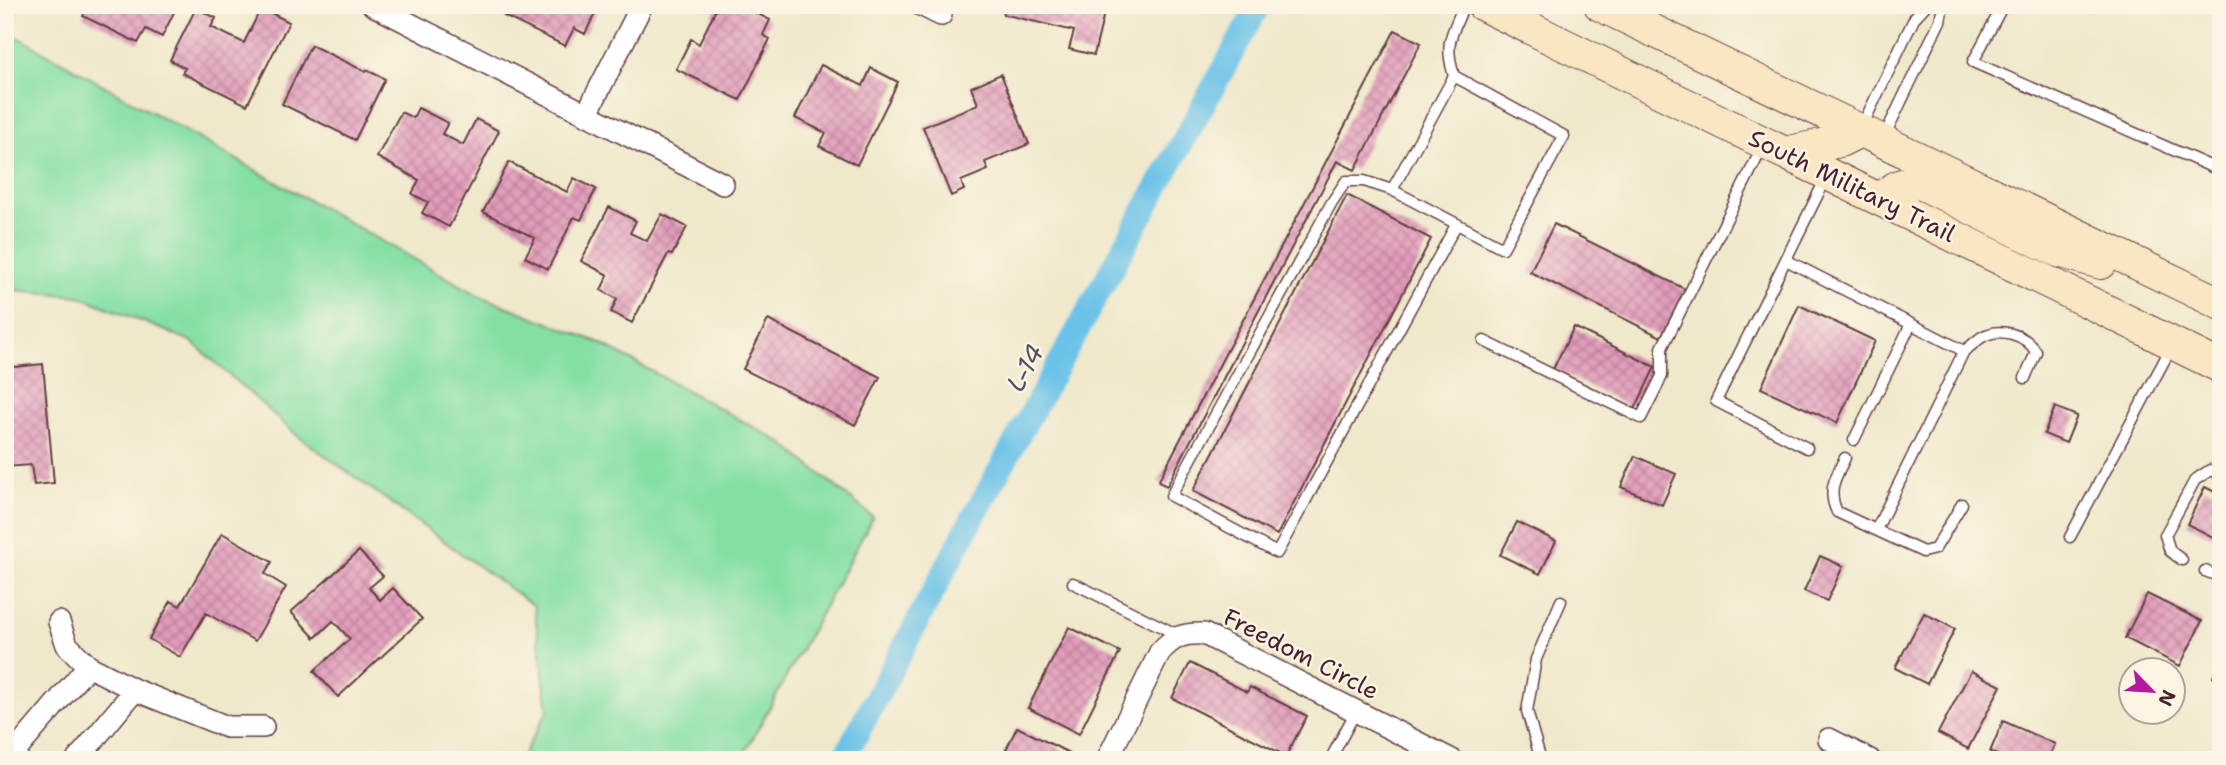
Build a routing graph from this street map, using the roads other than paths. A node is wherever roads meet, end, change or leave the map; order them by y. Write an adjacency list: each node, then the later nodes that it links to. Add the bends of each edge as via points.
1 (373, 5): 12 (street)
2 (642, 5): 12 (street)
3 (921, 5): 10 (street)
4 (1464, 5): 11 (lane, via 1448,55)
5 (1483, 5): 14 (main road, South Military Trail)
6 (1926, 5): 13 (lane, via 1915,17)
7 (1943, 5): 13 (lane, via 1940,21)
8 (2003, 5): 15 (lane, via 1973,62)
9 (1612, 8): 13 (main road)
10 (941, 15)
11 (1454, 76): 18 (lane); 20 (lane, via 1564,136 1503,248)
12 (586, 115): 17 (street)
13 (1871, 136): 14 (main road); 22 (main road)
14 (1775, 148): 16 (main road, South Military Trail); 25 (lane, via 1662,348 1662,376 1641,418)
15 (2221, 171)
16 (1828, 174): 19 (main road, South Military Trail); 21 (lane)
17 (723, 184)
18 (1392, 190): 20 (lane); 20 (lane, via 1346,181 1171,496 1277,553)
19 (1880, 199): 22 (main road, via 1894,186 1922,184 2059,251); 26 (main road, South Military Trail)
20 (1456, 225)
21 (1786, 260): 24 (lane); 31 (lane, via 1716,401)
22 (2176, 283): 23 (main road)
23 (2221, 304)
24 (1911, 324): 27 (lane); 30 (lane)
25 (1484, 341)
26 (2173, 344): 28 (main road, South Military Trail); 36 (lane)
27 (1964, 351): 29 (lane, via 1994,332 2020,337 2031,342 2036,352); 35 (lane)
28 (2221, 367)
29 (2025, 378)
30 (1854, 440)
31 (1807, 448)
32 (1845, 458): 35 (lane, via 1831,488 1831,500 1837,512)
33 (2221, 474): 37 (lane, via 2210,470 2195,480 2165,535 2169,551)
34 (1962, 504): 35 (lane, via 1930,552)
35 (1876, 530)
36 (2070, 537)
37 (2182, 560)
38 (2205, 571): 39 (lane)
39 (2221, 577)
40 (1073, 583): 43 (lane)
41 (1561, 601): 54 (lane, via 1536,659 1527,711)
42 (59, 622): 44 (street, via 67,645)
43 (1180, 636): 46 (street, Freedom Circle, via 1204,634); 51 (street, via 1160,652)
44 (88, 666): 45 (street); 49 (street)
45 (135, 690): 47 (street, via 227,727); 50 (street)
46 (1356, 711): 52 (lane); 53 (street, Freedom Circle)
47 (263, 727)
48 (1829, 739): 55 (street)
49 (8, 760)
50 (77, 760)
51 (1107, 760)
52 (1330, 760)
53 (1452, 760)
54 (1543, 760)
55 (1870, 760)

